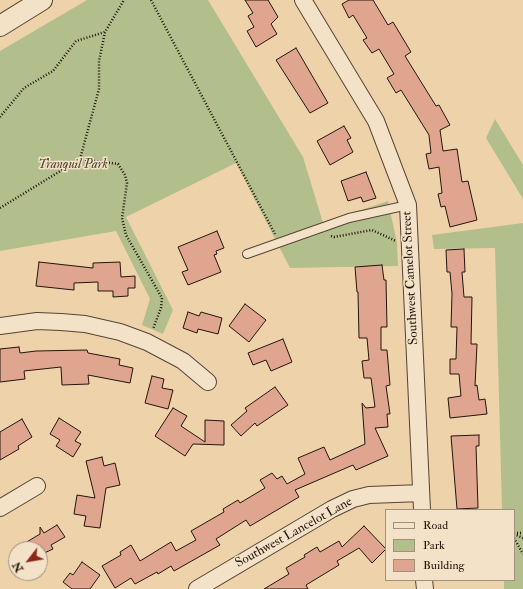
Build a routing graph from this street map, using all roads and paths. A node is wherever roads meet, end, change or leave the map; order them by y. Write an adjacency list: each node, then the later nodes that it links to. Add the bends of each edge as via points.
1 (42, 0): 5 (street)
2 (124, 0): 6 (path)
3 (151, 0): 12 (path)
4 (303, 0): 9 (street, Southwest Camelot Street, via 376,121)
5 (0, 26)
6 (105, 32): 7 (path, via 76,41 53,71 24,88); 8 (path, via 99,61 99,89)
7 (0, 117)
8 (80, 159): 10 (path); 16 (path, via 118,164 125,175 127,183 122,218 126,235 162,298 161,308)
9 (408, 205): 11 (lane); 13 (street, Southwest Camelot Street)
10 (0, 208)
11 (322, 227): 12 (lane); 13 (path, via 334,237 372,230 392,240)
12 (279, 242): 14 (lane)
13 (409, 242): 19 (street, Southwest Camelot Street)
14 (246, 254)
15 (0, 326): 16 (street, via 37,321 85,324 120,332)
16 (147, 342): 17 (street, via 183,361)
17 (208, 382)
18 (37, 486): 20 (street)
19 (421, 493): 21 (street, Southwest Camelot Street); 24 (street, Southwest Lancelot Lane, via 369,495 353,499)
20 (0, 508)
21 (422, 509)
22 (515, 540): 23 (path)
23 (523, 554)
24 (197, 589)

